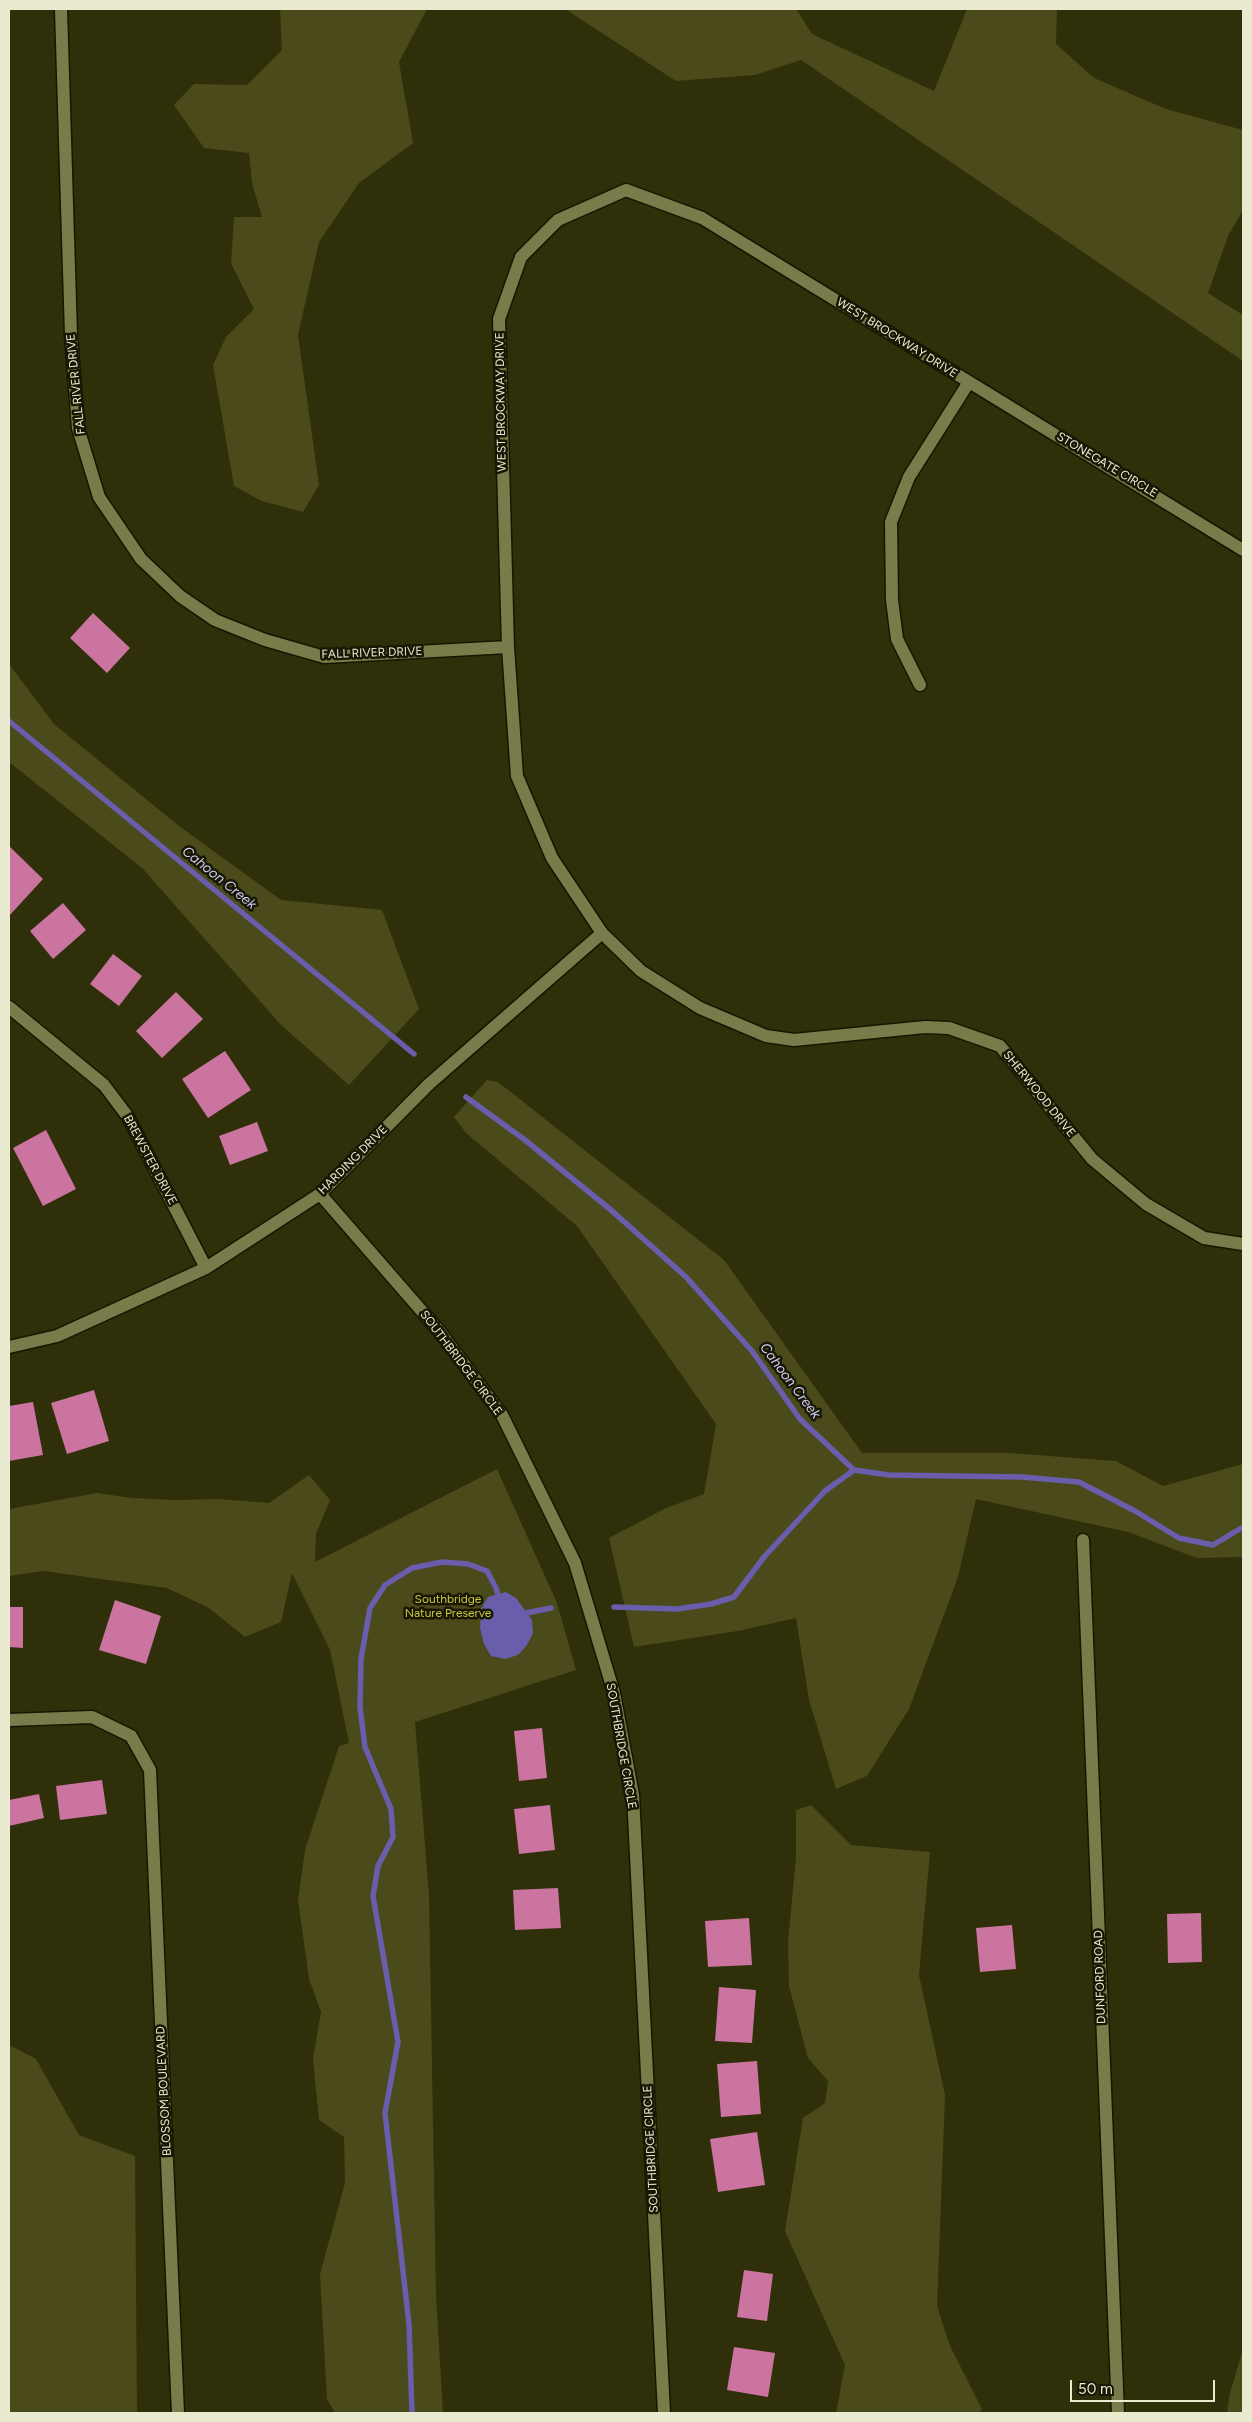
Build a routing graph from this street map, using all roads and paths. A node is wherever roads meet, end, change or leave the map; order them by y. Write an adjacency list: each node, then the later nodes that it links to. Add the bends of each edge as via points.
1 (62, 9): 4 (street, FALL RIVER DRIVE, via 71,335 78,428 98,497 141,559 180,596 215,620 265,640 324,657)
2 (969, 382): 3 (street, STONEGATE CIRCLE); 4 (street, WEST BROCKWAY DRIVE, via 702,218 626,190 558,220 521,257 499,319); 5 (street, via 909,476 891,522 892,600 897,639)
3 (1243, 550)
4 (508, 647): 6 (street, WEST BROCKWAY DRIVE, via 517,776 552,858)
5 (920, 685)
6 (602, 932): 7 (street, WEST BROCKWAY DRIVE); 9 (street, HARDING DRIVE, via 429,1084)
7 (641, 971): 10 (street, SHERWOOD DRIVE, via 700,1008 766,1036 794,1040 925,1027 957,1030 1000,1046 1092,1159 1146,1204 1204,1238)
8 (9, 1007): 11 (street, BREWSTER DRIVE, via 104,1085 128,1117)
9 (320, 1194): 11 (street, HARDING DRIVE); 16 (street, SOUTHBRIDGE CIRCLE, via 440,1332 502,1415 575,1563 614,1693 633,1795)
10 (1243, 1244)
11 (206, 1268): 12 (street, HARDING DRIVE, via 57,1336)
12 (9, 1347)
13 (1083, 1540): 17 (street, DUNFORD ROAD)
14 (9, 1720): 15 (street, BLOSSOM BOULEVARD, via 92,1717 131,1736 150,1770)
15 (178, 2413)
16 (664, 2413)
17 (1118, 2413)

